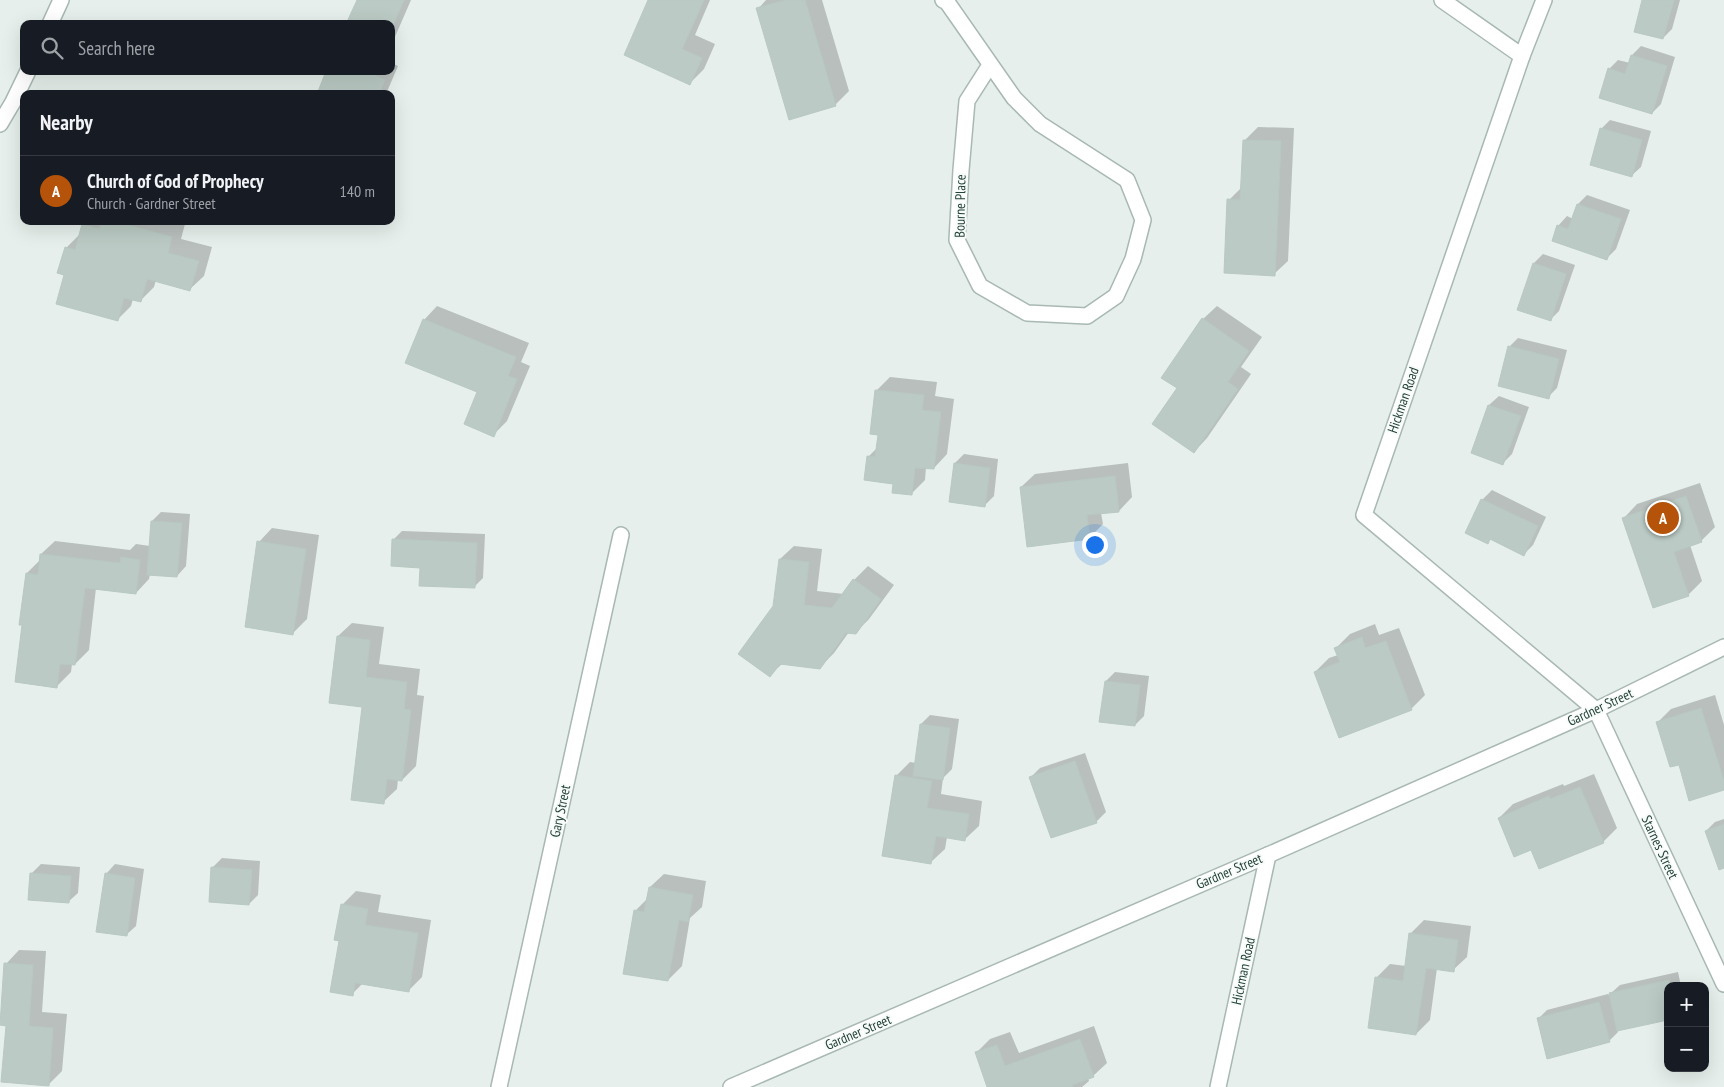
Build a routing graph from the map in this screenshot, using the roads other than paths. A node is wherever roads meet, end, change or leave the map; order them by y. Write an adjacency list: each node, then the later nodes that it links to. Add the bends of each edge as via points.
1 (61, 0): 5 (street)
2 (944, 0): 7 (street, Bourne Place)
3 (1442, 0): 6 (street)
4 (1544, 0): 6 (street, Hickman Road)
5 (52, 20)
6 (1522, 56): 12 (street, Hickman Road, via 1364,514)
7 (990, 65): 7 (street, Bourne Place, via 1014,98 1040,124 1126,180 1143,220 1133,260 1116,296 1087,316 1027,312 980,286 957,240 967,101)
8 (26, 75): 9 (street)
9 (0, 124)
10 (621, 535): 15 (street, Gary Street)
11 (1724, 647): 12 (street, Gardner Street)
12 (1596, 710): 13 (street, Gardner Street); 14 (street, Starnes Street)
13 (1268, 855): 16 (street, Gardner Street); 17 (street, Hickman Road)
14 (1724, 984)
15 (499, 1087)
16 (731, 1087)
17 (1218, 1087)

